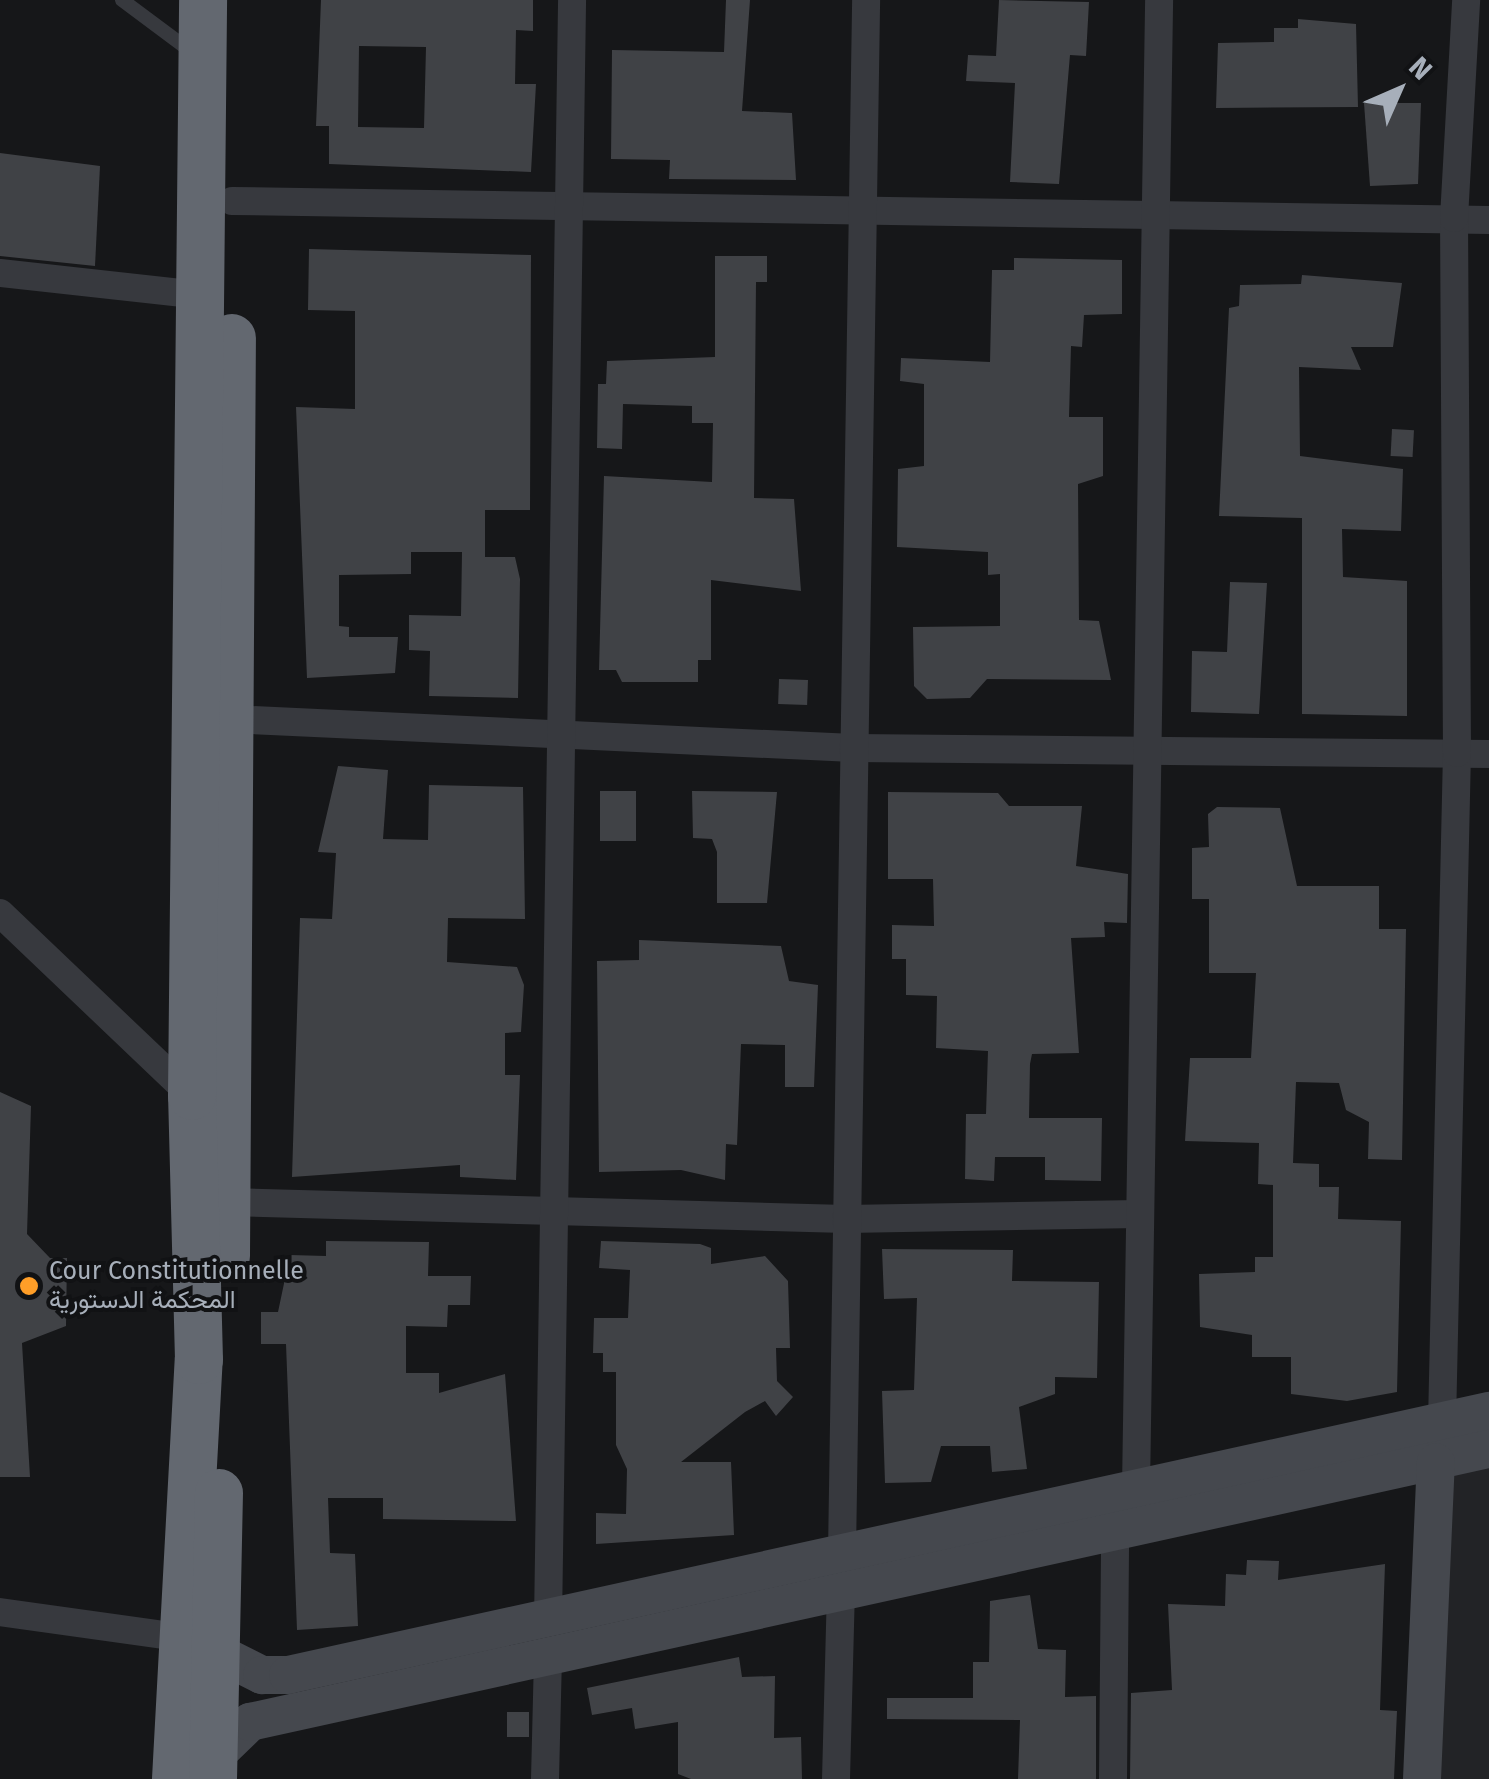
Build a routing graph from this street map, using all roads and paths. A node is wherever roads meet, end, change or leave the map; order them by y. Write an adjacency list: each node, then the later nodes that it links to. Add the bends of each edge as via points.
1 (122, 0): 8 (lane)
2 (203, 0): 8 (highway)
3 (234, 0): 9 (highway)
4 (572, 0): 10 (street)
5 (866, 0): 12 (street)
6 (1159, 0): 11 (street)
7 (1466, 0): 13 (street)
8 (202, 60): 16 (highway)
9 (232, 201): 10 (street); 17 (highway)
10 (568, 208): 12 (street); 18 (street)
11 (1150, 213): 12 (street); 13 (street); 19 (street)
12 (867, 217): 20 (street)
13 (1454, 218): 14 (street); 21 (street)
14 (1489, 220)
15 (0, 274): 16 (street)
16 (199, 295): 24 (highway)
17 (230, 719): 18 (street); 25 (highway)
18 (563, 736): 20 (street); 26 (street)
19 (1145, 747): 20 (street); 21 (street); 27 (street)
20 (852, 748): 28 (street)
21 (1457, 753): 22 (street); 30 (street)
22 (1489, 754)
23 (0, 914): 24 (street)
24 (192, 1096): 39 (highway, via 199,1360)
25 (228, 1202): 26 (street); 39 (highway)
26 (552, 1214): 28 (street); 38 (street)
27 (1140, 1214): 28 (street); 33 (street)
28 (846, 1219): 35 (street)
29 (1489, 1411): 30 (street)
30 (1442, 1423): 33 (street)
31 (1489, 1449): 32 (street)
32 (1436, 1462): 34 (street); 44 (street)
33 (1136, 1488): 35 (street)
34 (1115, 1532): 36 (street); 43 (street)
35 (842, 1553): 38 (street)
36 (841, 1591): 38 (street); 42 (street)
37 (0, 1612): 39 (street)
38 (548, 1640): 39 (street, via 288,1675 262,1674); 40 (street, via 250,1722); 41 (street)
39 (196, 1644): 40 (highway)
40 (201, 1772)
41 (545, 1779)
42 (836, 1779)
43 (1113, 1779)
44 (1422, 1779)

